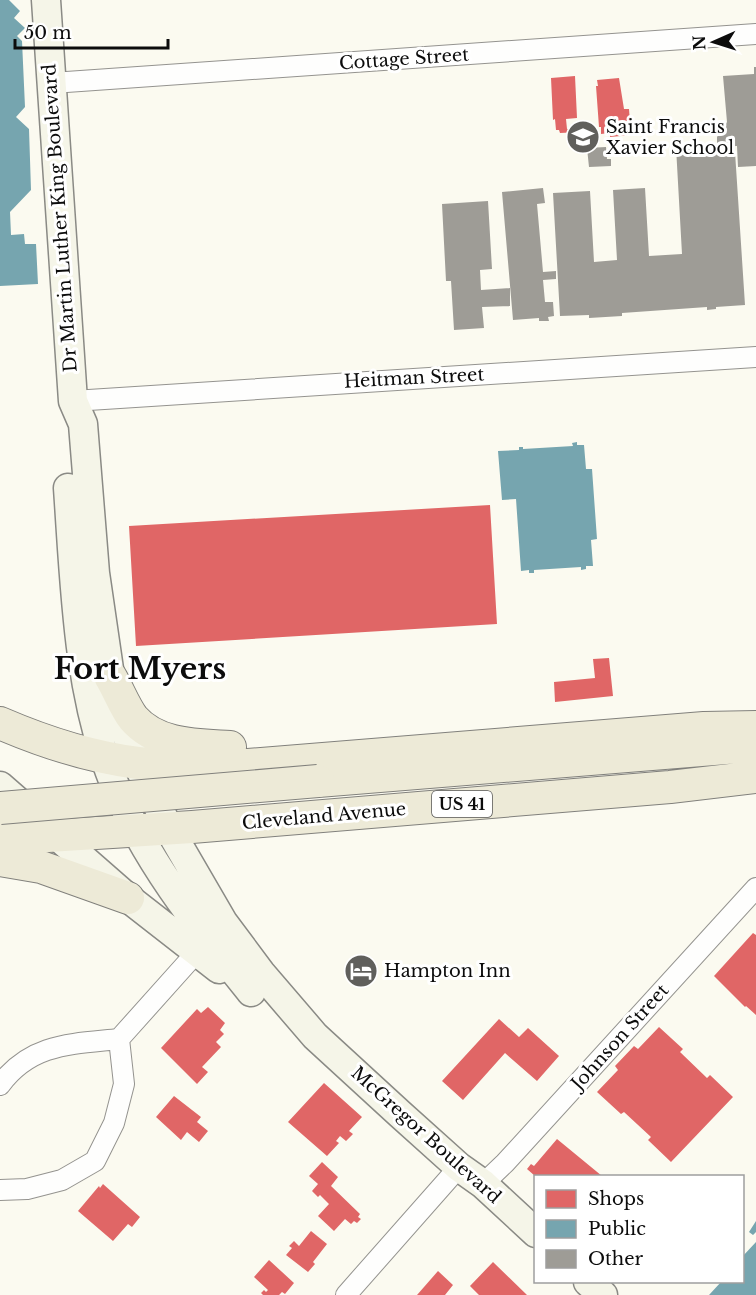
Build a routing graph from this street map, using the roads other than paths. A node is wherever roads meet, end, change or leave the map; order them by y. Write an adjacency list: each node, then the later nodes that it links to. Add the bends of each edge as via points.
1 (46, 0): 3 (main road, Dr Martin Luther King Boulevard)
2 (756, 34): 3 (street, Cottage Street)
3 (51, 83): 5 (main road, Dr Martin Luther King Boulevard)
4 (756, 357): 5 (street, Heitman Street)
5 (73, 401): 6 (main road, Dr Martin Luther King Boulevard, via 83,424 94,573); 13 (main road, Dr Martin Luther King Boulevard, via 64,424 75,596 91,704)
6 (110, 676): 10 (main road, via 134,718 155,736 185,744 270,749 369,744); 11 (main road, Dr Martin Luther King Boulevard)
7 (0, 723): 13 (main road)
8 (756, 727): 10 (main road)
9 (756, 745): 16 (main road, Cleveland Avenue / US 41, bridge)
10 (426, 750): 11 (main road, via 236,766)
11 (137, 763): 13 (main road); 17 (main road, Dr Martin Luther King Boulevard)
12 (0, 764): 19 (main road, via 63,820)
13 (109, 770): 17 (main road); 18 (main road, Dr Martin Luther King Boulevard)
14 (756, 777): 17 (main road, Cleveland Avenue / US 41)
15 (0, 786): 20 (main road, McGregor Boulevard)
16 (0, 808)
17 (169, 829): 18 (main road, Cleveland Avenue / US 41); 27 (main road, McGregor Boulevard, via 223,922)
18 (137, 831): 19 (main road, Cleveland Avenue / US 41); 26 (main road, McGregor Boulevard, via 185,909)
19 (89, 833): 20 (main road, Cleveland Avenue / US 41)
20 (56, 834): 21 (main road, Cleveland Avenue / US 41); 24 (main road, McGregor Boulevard)
21 (0, 839)
22 (0, 860): 24 (main road, via 41,867)
23 (756, 888): 31 (street, Johnson Street)
24 (128, 898): 25 (main road, McGregor Boulevard)
25 (196, 953): 26 (main road, McGregor Boulevard); 28 (street)
26 (251, 992): 27 (main road, McGregor Boulevard)
27 (315, 1036): 30 (main road, McGregor Boulevard)
28 (119, 1039): 29 (street, via 38,1052 10,1072); 32 (street, via 124,1084 114,1123 95,1161 62,1180 27,1189)
29 (0, 1085)
30 (459, 1167): 31 (main road, McGregor Boulevard); 35 (street)
31 (483, 1184): 33 (main road, McGregor Boulevard)
32 (0, 1190)
33 (534, 1231)
34 (590, 1283): 36 (main road)
35 (346, 1295)
36 (603, 1295)

